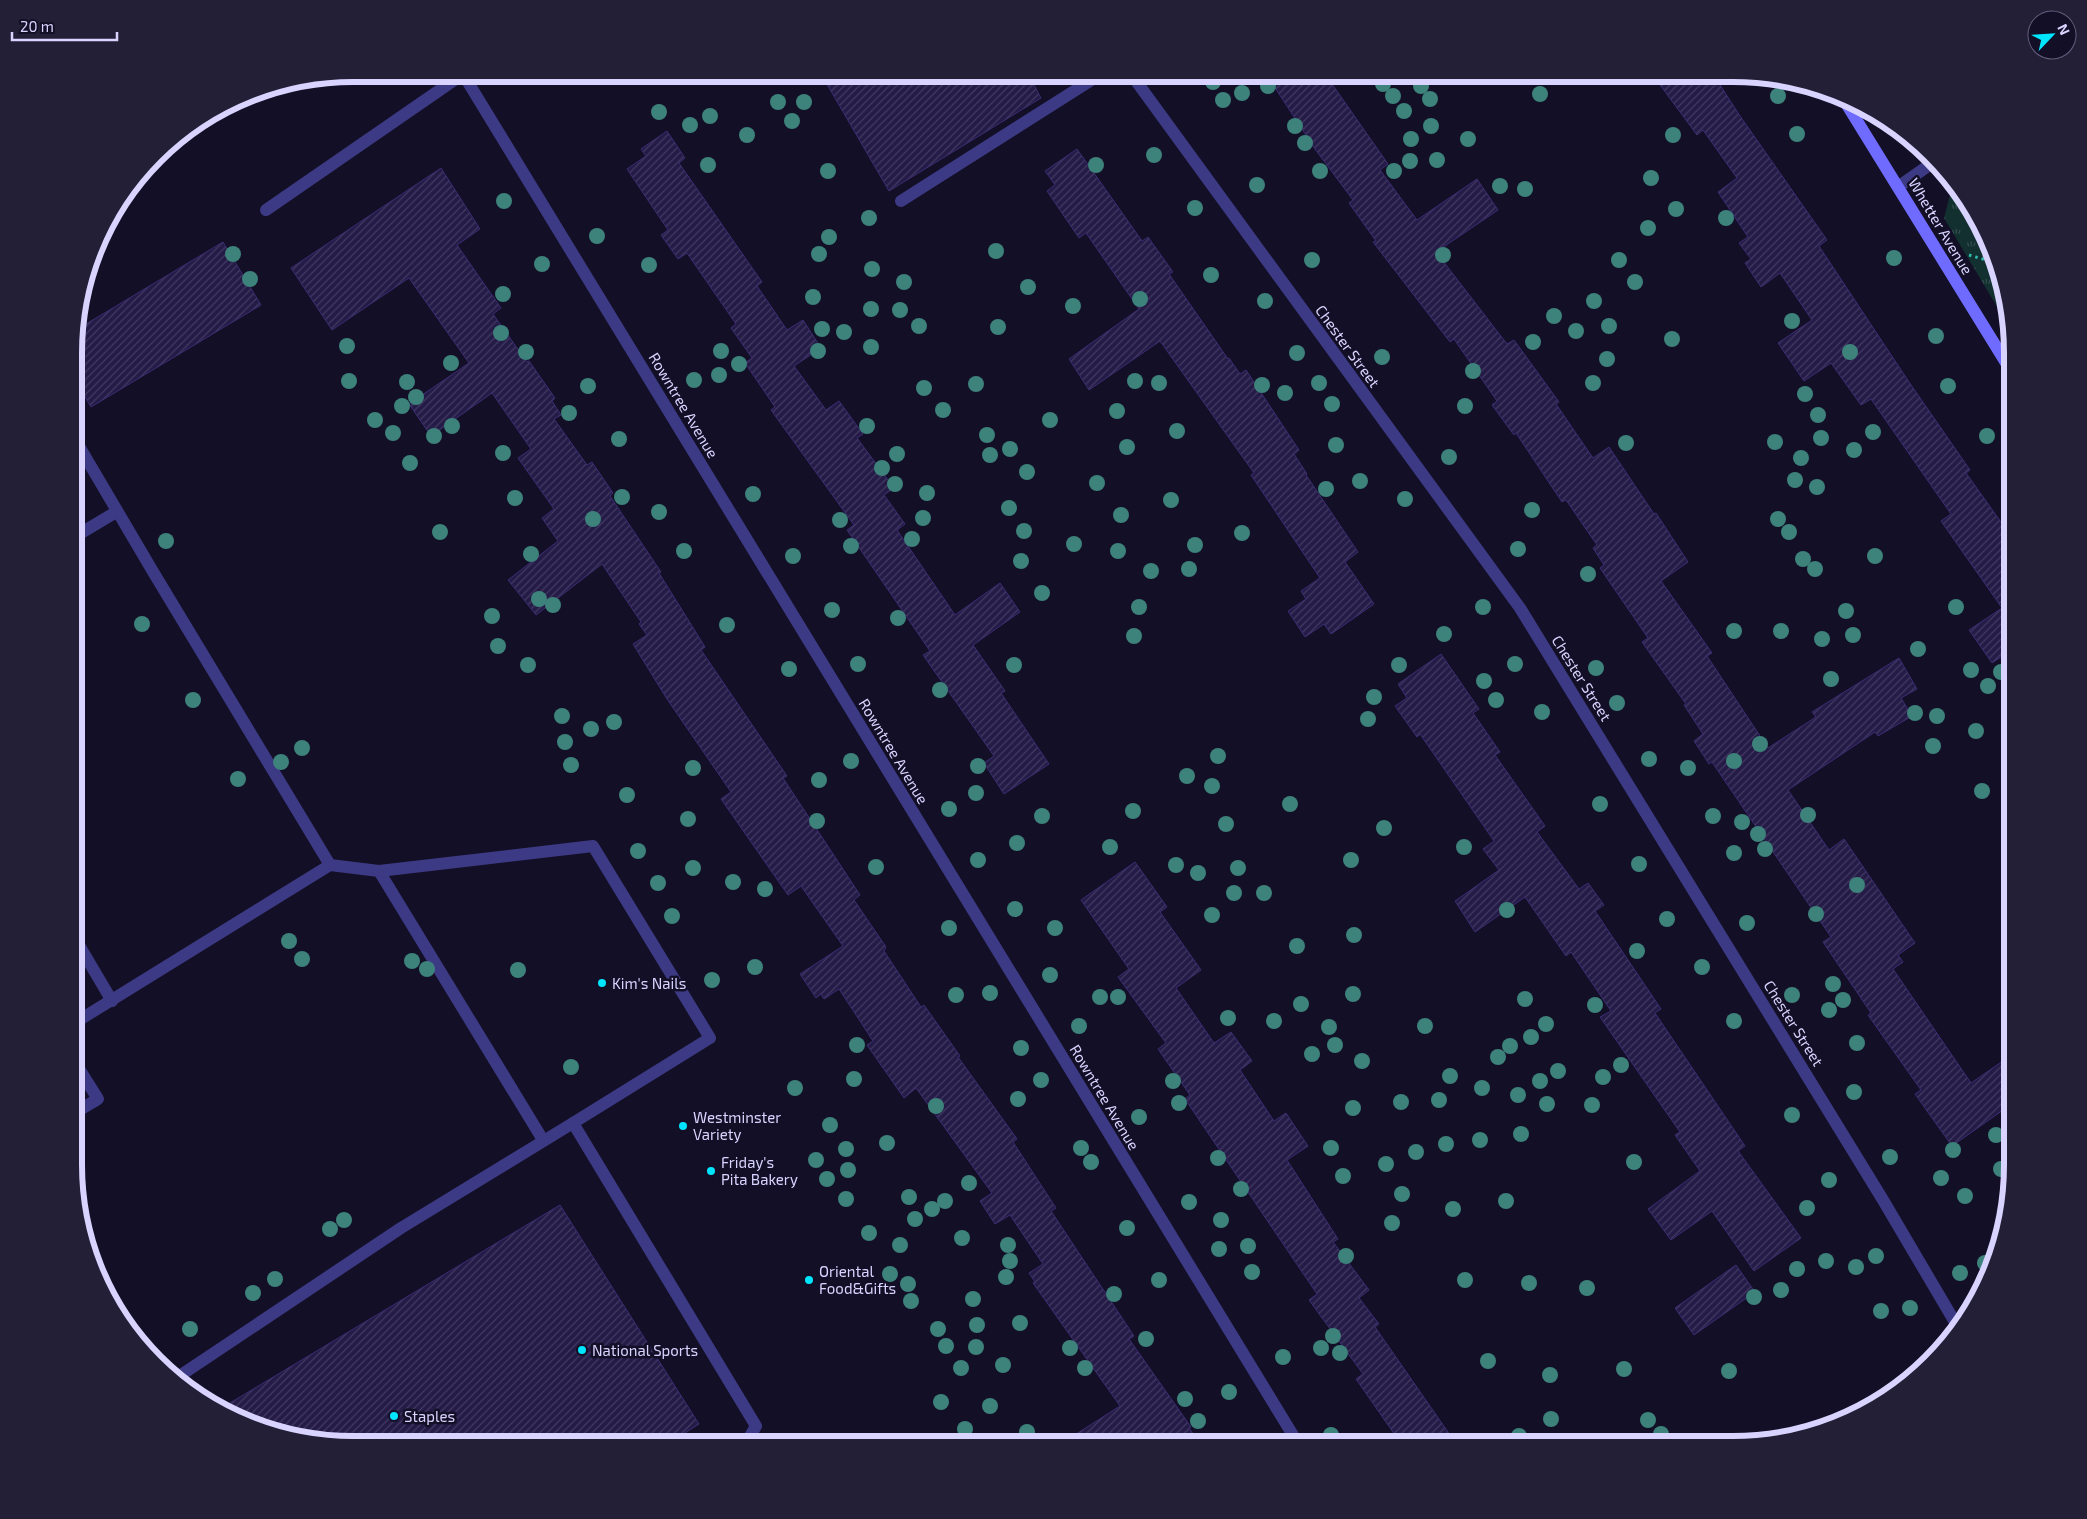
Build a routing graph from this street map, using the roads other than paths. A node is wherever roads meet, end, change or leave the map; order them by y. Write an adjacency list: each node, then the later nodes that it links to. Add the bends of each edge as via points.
1 (451, 82): 9 (street)
2 (468, 82): 26 (street, Rowntree Avenue)
3 (1088, 82): 8 (street)
4 (1137, 82): 23 (street, Chester Street, via 1520,608)
5 (1849, 108): 7 (street, Whetter Avenue)
6 (1928, 166): 7 (street)
7 (1898, 187): 10 (street, Whetter Avenue)
8 (901, 201)
9 (266, 210)
10 (2004, 359)
11 (82, 452): 12 (street)
12 (116, 512): 13 (street); 14 (street)
13 (82, 532)
14 (330, 865): 15 (street); 17 (street)
15 (379, 871): 21 (street, via 593,846 710,1038); 22 (street)
16 (82, 950): 17 (street)
17 (112, 1001): 18 (street)
18 (82, 1018)
19 (82, 1074): 20 (street, via 98,1099)
20 (82, 1108)
21 (573, 1123): 22 (street); 25 (street, via 756,1426)
22 (543, 1140): 24 (street, via 354,1258)
23 (1955, 1322)
24 (181, 1374)
25 (750, 1436)
26 (1294, 1436)

